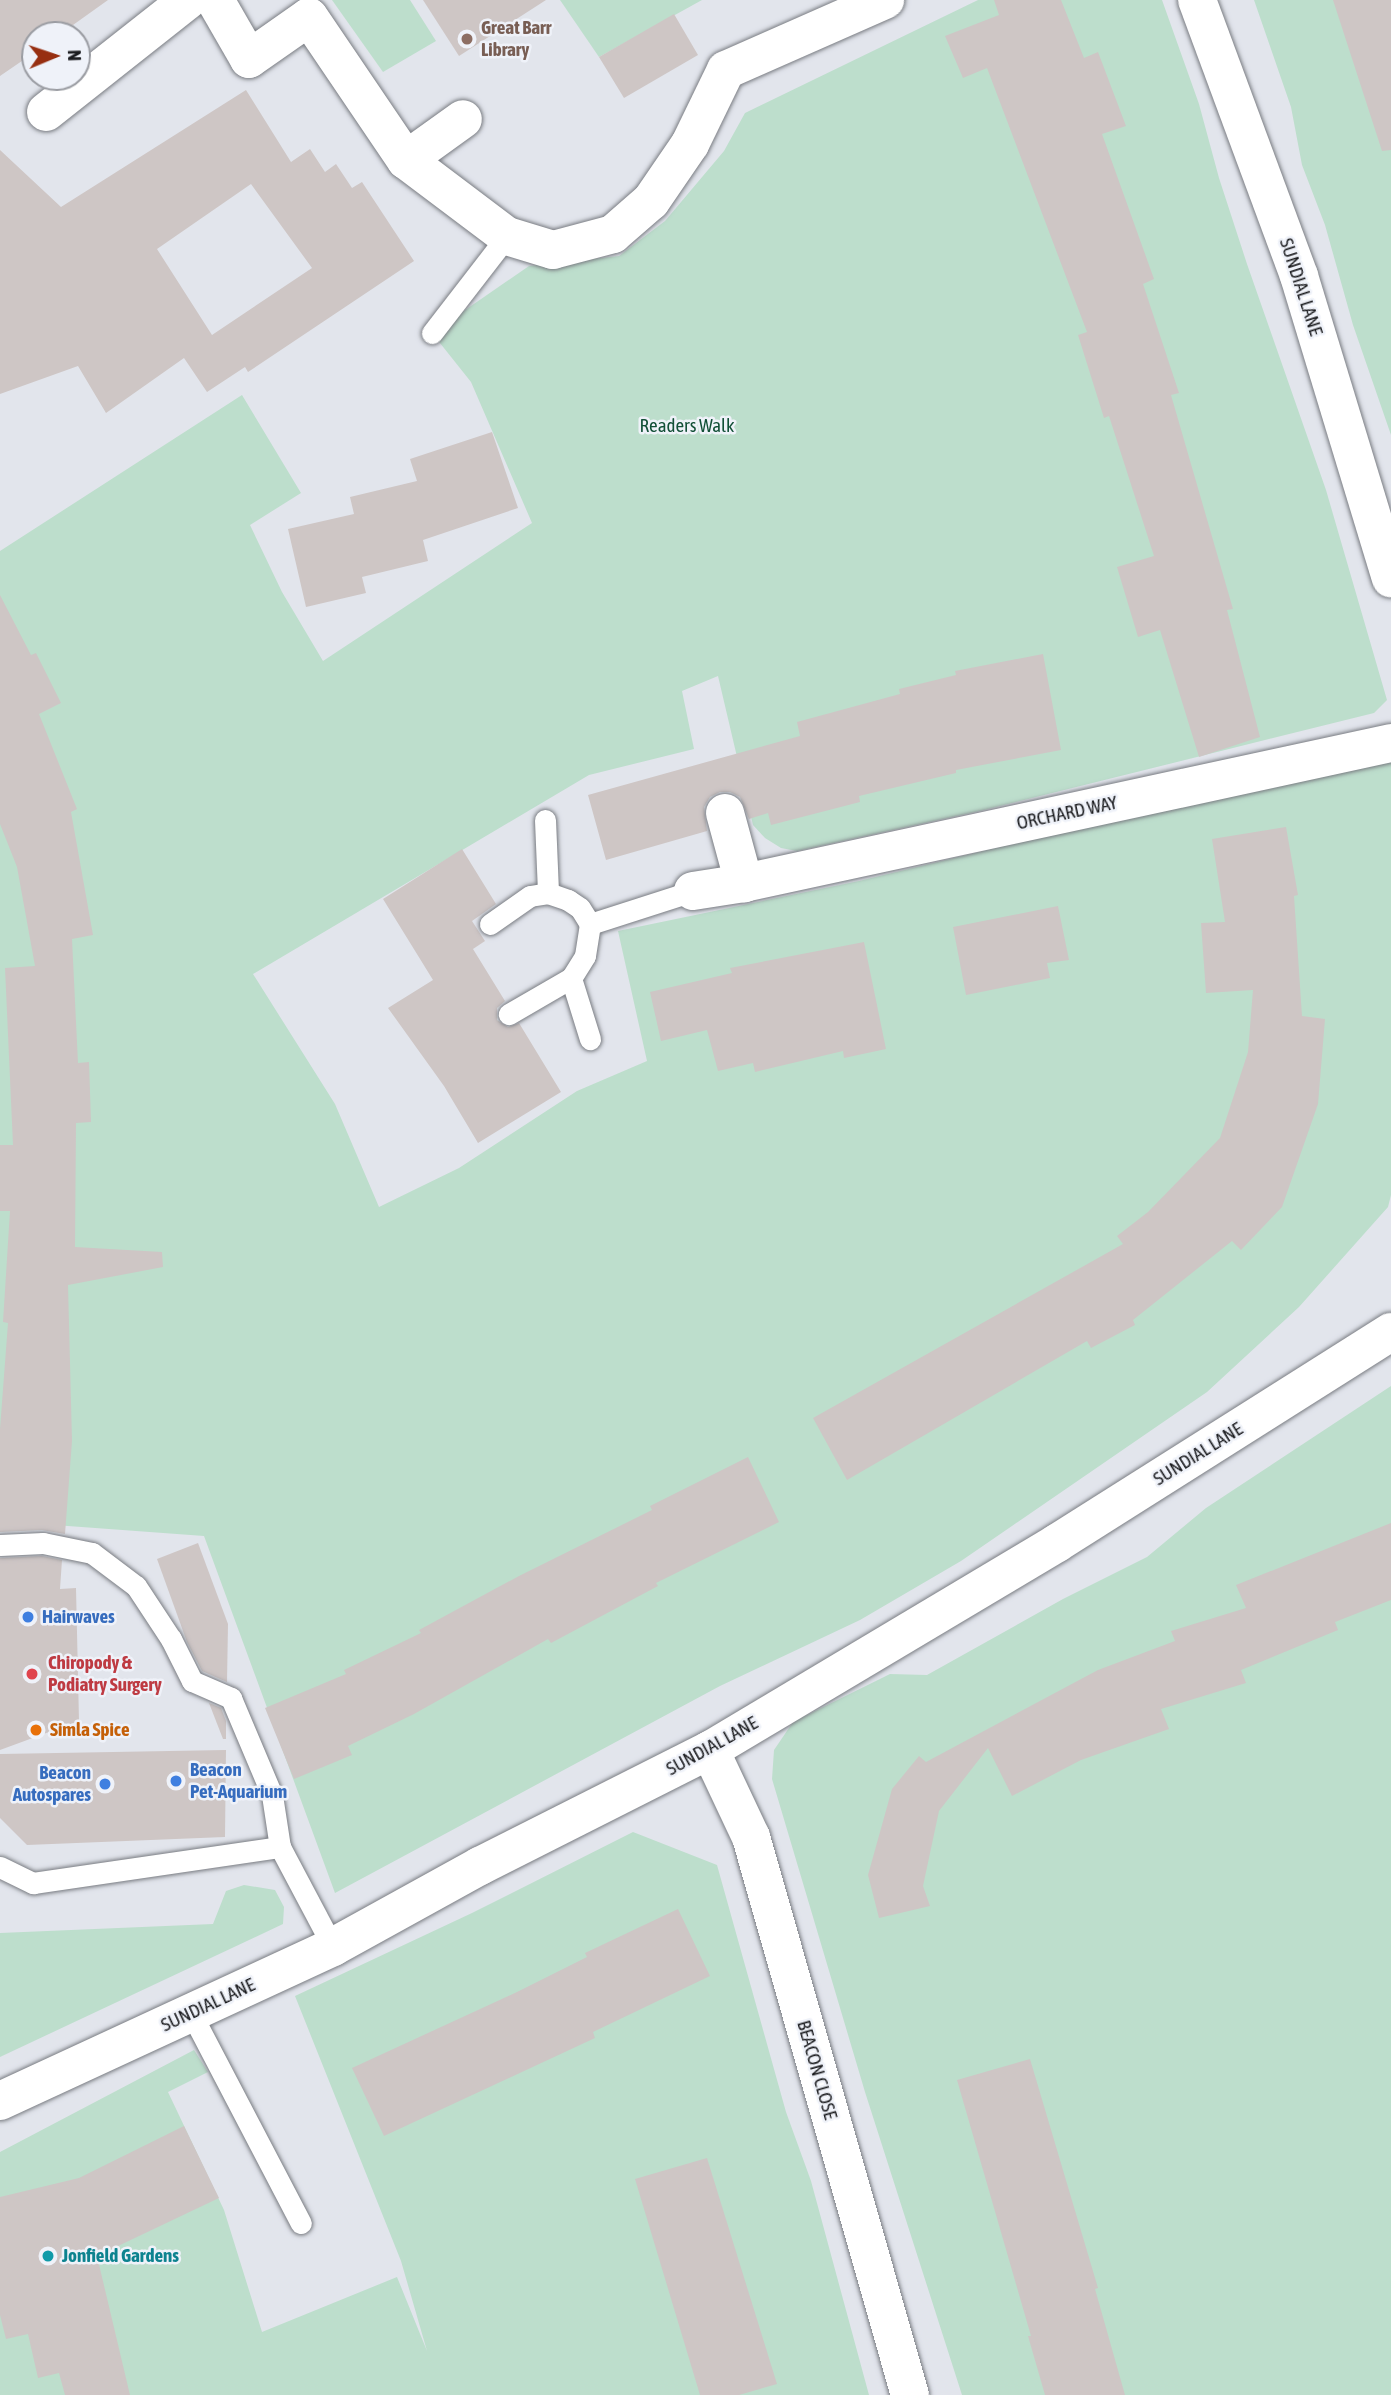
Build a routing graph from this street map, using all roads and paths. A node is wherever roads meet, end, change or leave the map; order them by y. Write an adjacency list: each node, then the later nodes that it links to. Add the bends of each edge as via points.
1 (188, 0): 5 (street)
2 (215, 0): 7 (street, via 249,59 309,17)
3 (886, 0): 8 (street, via 726,71 690,144 651,201 613,234 553,250)
4 (1198, 0): 10 (street, SUNDIAL LANE, via 1299,276)
5 (46, 113)
6 (463, 120): 7 (street)
7 (406, 160): 8 (street)
8 (507, 236): 9 (lane)
9 (432, 332)
10 (1391, 578)
11 (1391, 743): 14 (street, ORCHARD WAY)
12 (725, 813): 14 (street)
13 (545, 820): 16 (lane)
14 (744, 883): 15 (street, ORCHARD WAY)
15 (693, 891): 18 (lane, ORCHARD WAY)
16 (548, 893): 17 (lane, via 530,896); 18 (lane, via 574,904)
17 (490, 924)
18 (590, 924): 19 (lane, via 585,956)
19 (571, 978): 20 (lane); 21 (lane)
20 (509, 1014)
21 (590, 1039)
22 (1391, 1332): 24 (street, SUNDIAL LANE, via 1057,1543)
23 (0, 1545): 25 (lane, via 43,1543 92,1553 136,1586 192,1681 231,1698 272,1795)
24 (710, 1750): 27 (street, SUNDIAL LANE, via 480,1866); 31 (street, BEACON CLOSE, via 751,1837)
25 (280, 1846): 26 (lane, via 33,1883); 27 (lane)
26 (0, 1867)
27 (334, 1947): 28 (street, SUNDIAL LANE)
28 (191, 2013): 29 (street, SUNDIAL LANE); 30 (lane)
29 (0, 2101)
30 (301, 2224)
31 (910, 2395)

